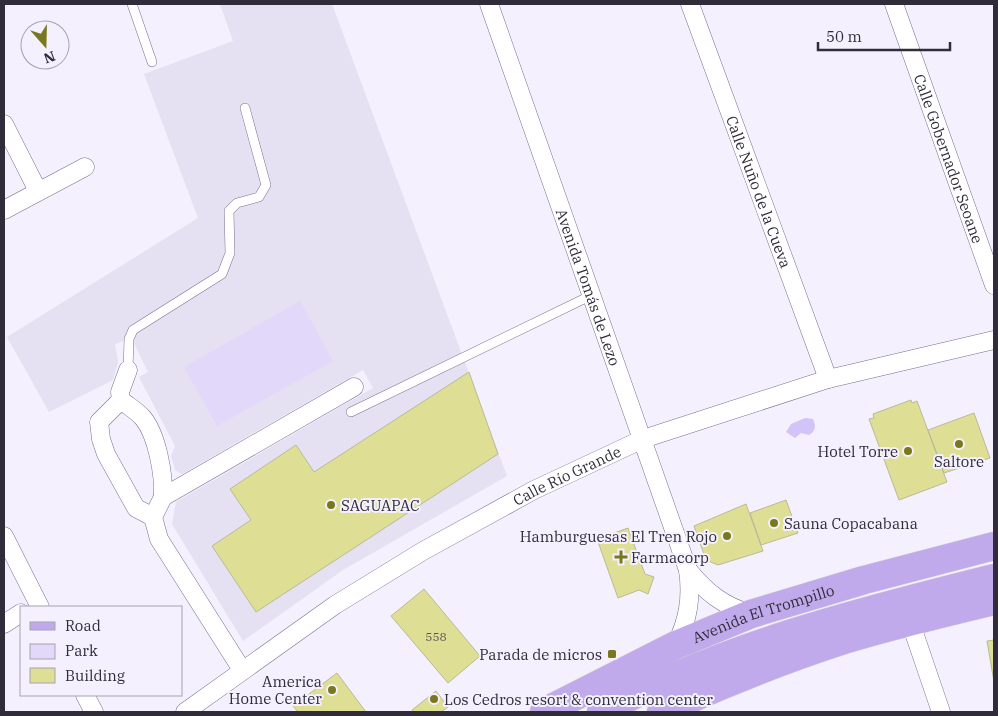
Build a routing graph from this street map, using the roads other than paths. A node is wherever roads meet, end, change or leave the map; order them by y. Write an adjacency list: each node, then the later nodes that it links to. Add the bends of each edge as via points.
1 (132, 4): 5 (lane)
2 (489, 4): 12 (street, Avenida Tomás de Lezo)
3 (690, 4): 15 (street, Calle Nuño de la Cueva)
4 (894, 4): 11 (street, Calle Gobernador Seoane)
5 (152, 62)
6 (245, 108): 14 (lane, via 266,186 259,197 237,203 229,210 230,253 222,274 133,330 129,339)
7 (4, 124): 9 (street)
8 (85, 167): 9 (street)
9 (38, 191): 10 (street)
10 (4, 210)
11 (994, 286)
12 (592, 295): 18 (lane); 19 (street, Avenida Tomás de Lezo)
13 (994, 340): 15 (street, Calle Río Grande)
14 (128, 370): 17 (street, via 120,392)
15 (828, 380): 19 (street, Calle Río Grande)
16 (354, 387): 20 (street)
17 (121, 400): 20 (street, via 143,418 154,441 164,476); 21 (street, via 100,422 101,439 136,508)
18 (351, 412)
19 (643, 440): 24 (street, Avenida Tomás de Lezo); 33 (street, Calle Río Grande, via 534,490 422,550)
20 (163, 497): 21 (street)
21 (153, 517): 33 (street, via 159,539)
22 (4, 536): 27 (street)
23 (994, 546): 29 (main road, Avenida El Trompillo)
24 (688, 570): 29 (street, Avenida Tomás de Lezo, via 715,599); 32 (street, Avenida Tomás de Lezo, via 691,589 689,609)
25 (994, 578): 38 (main road, Avenida El Trompillo, via 882,607 725,657 629,697)
26 (994, 601): 30 (main road)
27 (36, 605)
28 (20, 614): 31 (street)
29 (751, 614): 32 (main road, Avenida El Trompillo)
30 (910, 621): 39 (main road, via 775,665); 40 (street)
31 (4, 624)
32 (676, 645): 37 (main road, Avenida El Trompillo)
33 (242, 670): 36 (street, Calle Río Grande)
34 (86, 696): 35 (street)
35 (94, 712)
36 (185, 712)
37 (544, 712)
38 (602, 712)
39 (661, 712)
40 (942, 712)

